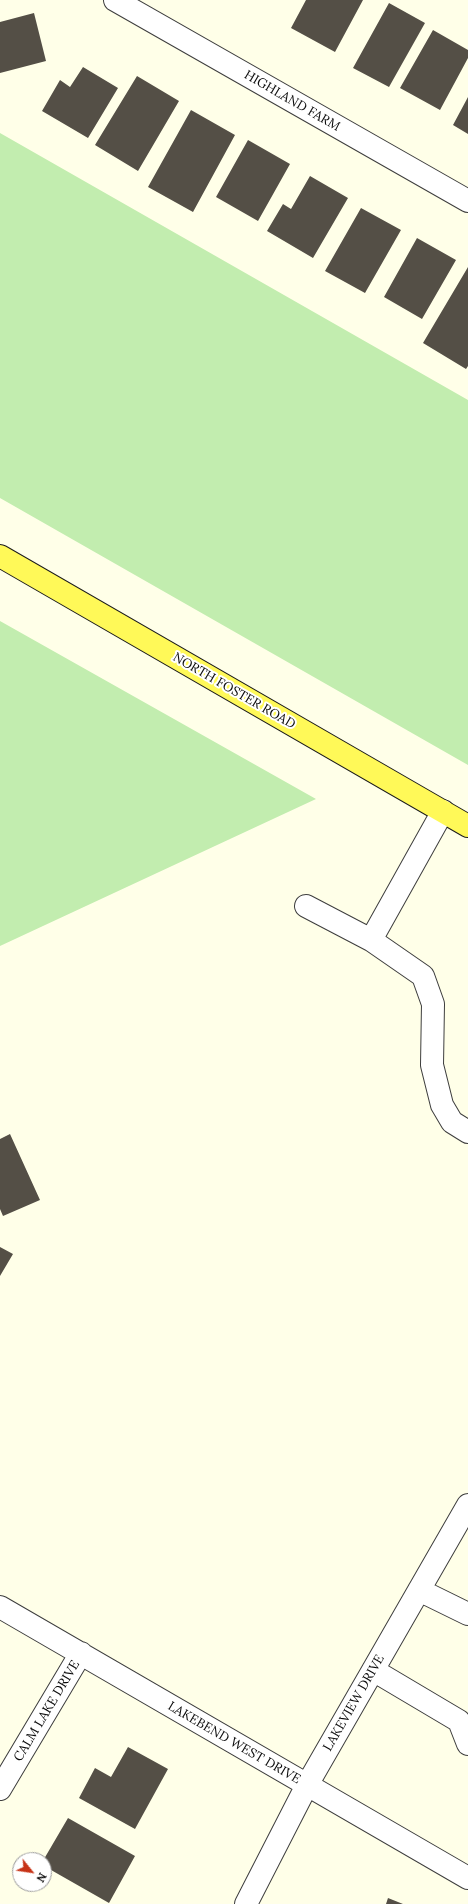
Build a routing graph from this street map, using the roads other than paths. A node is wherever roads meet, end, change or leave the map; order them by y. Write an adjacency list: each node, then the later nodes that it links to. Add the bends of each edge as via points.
1 (116, 0): 2 (street, HIGHLAND FARM)
2 (468, 201)
3 (0, 556): 4 (main road, NORTH FOSTER ROAD)
4 (443, 811): 5 (main road, NORTH FOSTER ROAD); 7 (street)
5 (468, 826)
6 (306, 906): 7 (street)
7 (371, 940): 8 (street, via 424,976 433,1004 432,1065 442,1105 452,1122)
8 (468, 1132)
9 (468, 1505): 10 (street, LAKEVIEW DRIVE)
10 (419, 1590): 12 (street); 14 (street, LAKEVIEW DRIVE)
11 (0, 1607): 13 (street, LAKEBEND WEST DRIVE)
12 (468, 1614)
13 (81, 1653): 16 (street, LAKEBEND WEST DRIVE); 17 (street, CALM LAKE DRIVE)
14 (373, 1670): 15 (street, via 459,1721); 16 (street, LAKEVIEW DRIVE)
15 (468, 1744)
16 (307, 1785): 18 (street, LAKEBEND WEST DRIVE); 19 (street, LAKEVIEW DRIVE)
17 (0, 1789)
18 (468, 1878)
19 (246, 1904)

